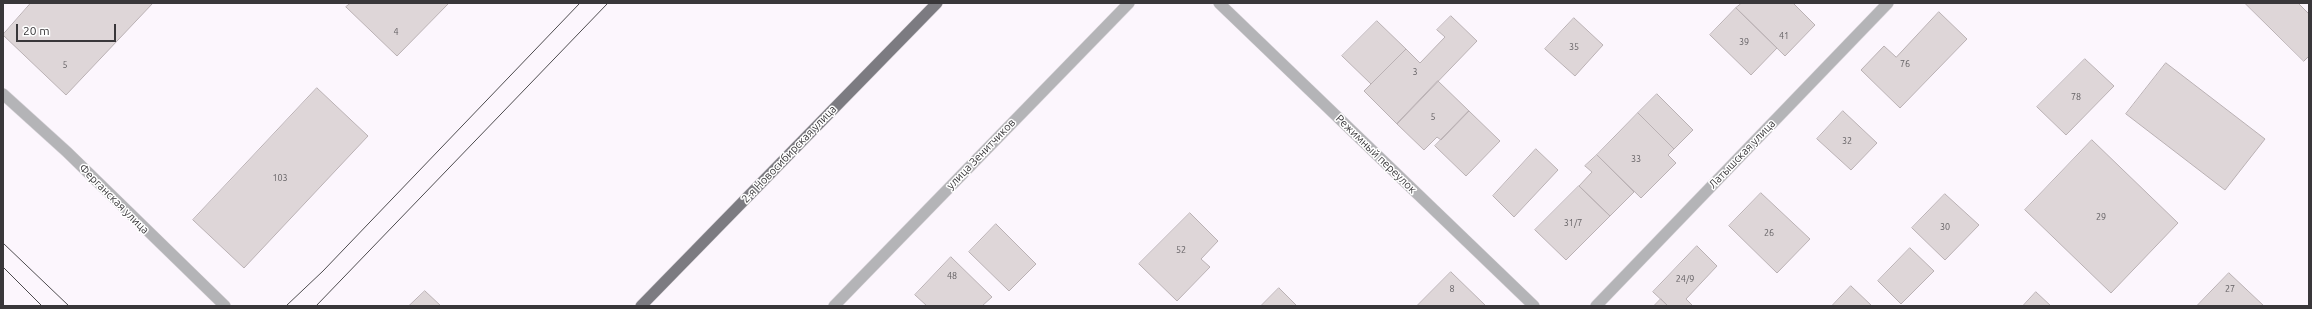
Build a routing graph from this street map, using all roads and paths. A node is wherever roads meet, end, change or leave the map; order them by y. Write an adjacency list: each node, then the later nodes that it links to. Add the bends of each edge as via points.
1 (937, 3): 7 (main road, 2-я Новосибирская улица)
2 (1130, 3): 8 (street, улица Зенитчиков)
3 (1219, 3): 9 (street, Режимный переулок)
4 (1888, 3): 10 (street, Латышская улица)
5 (3, 94): 6 (street, Ферганская улица, via 67,152)
6 (225, 306)
7 (641, 306)
8 (834, 306)
9 (1534, 306)
10 (1596, 306)

